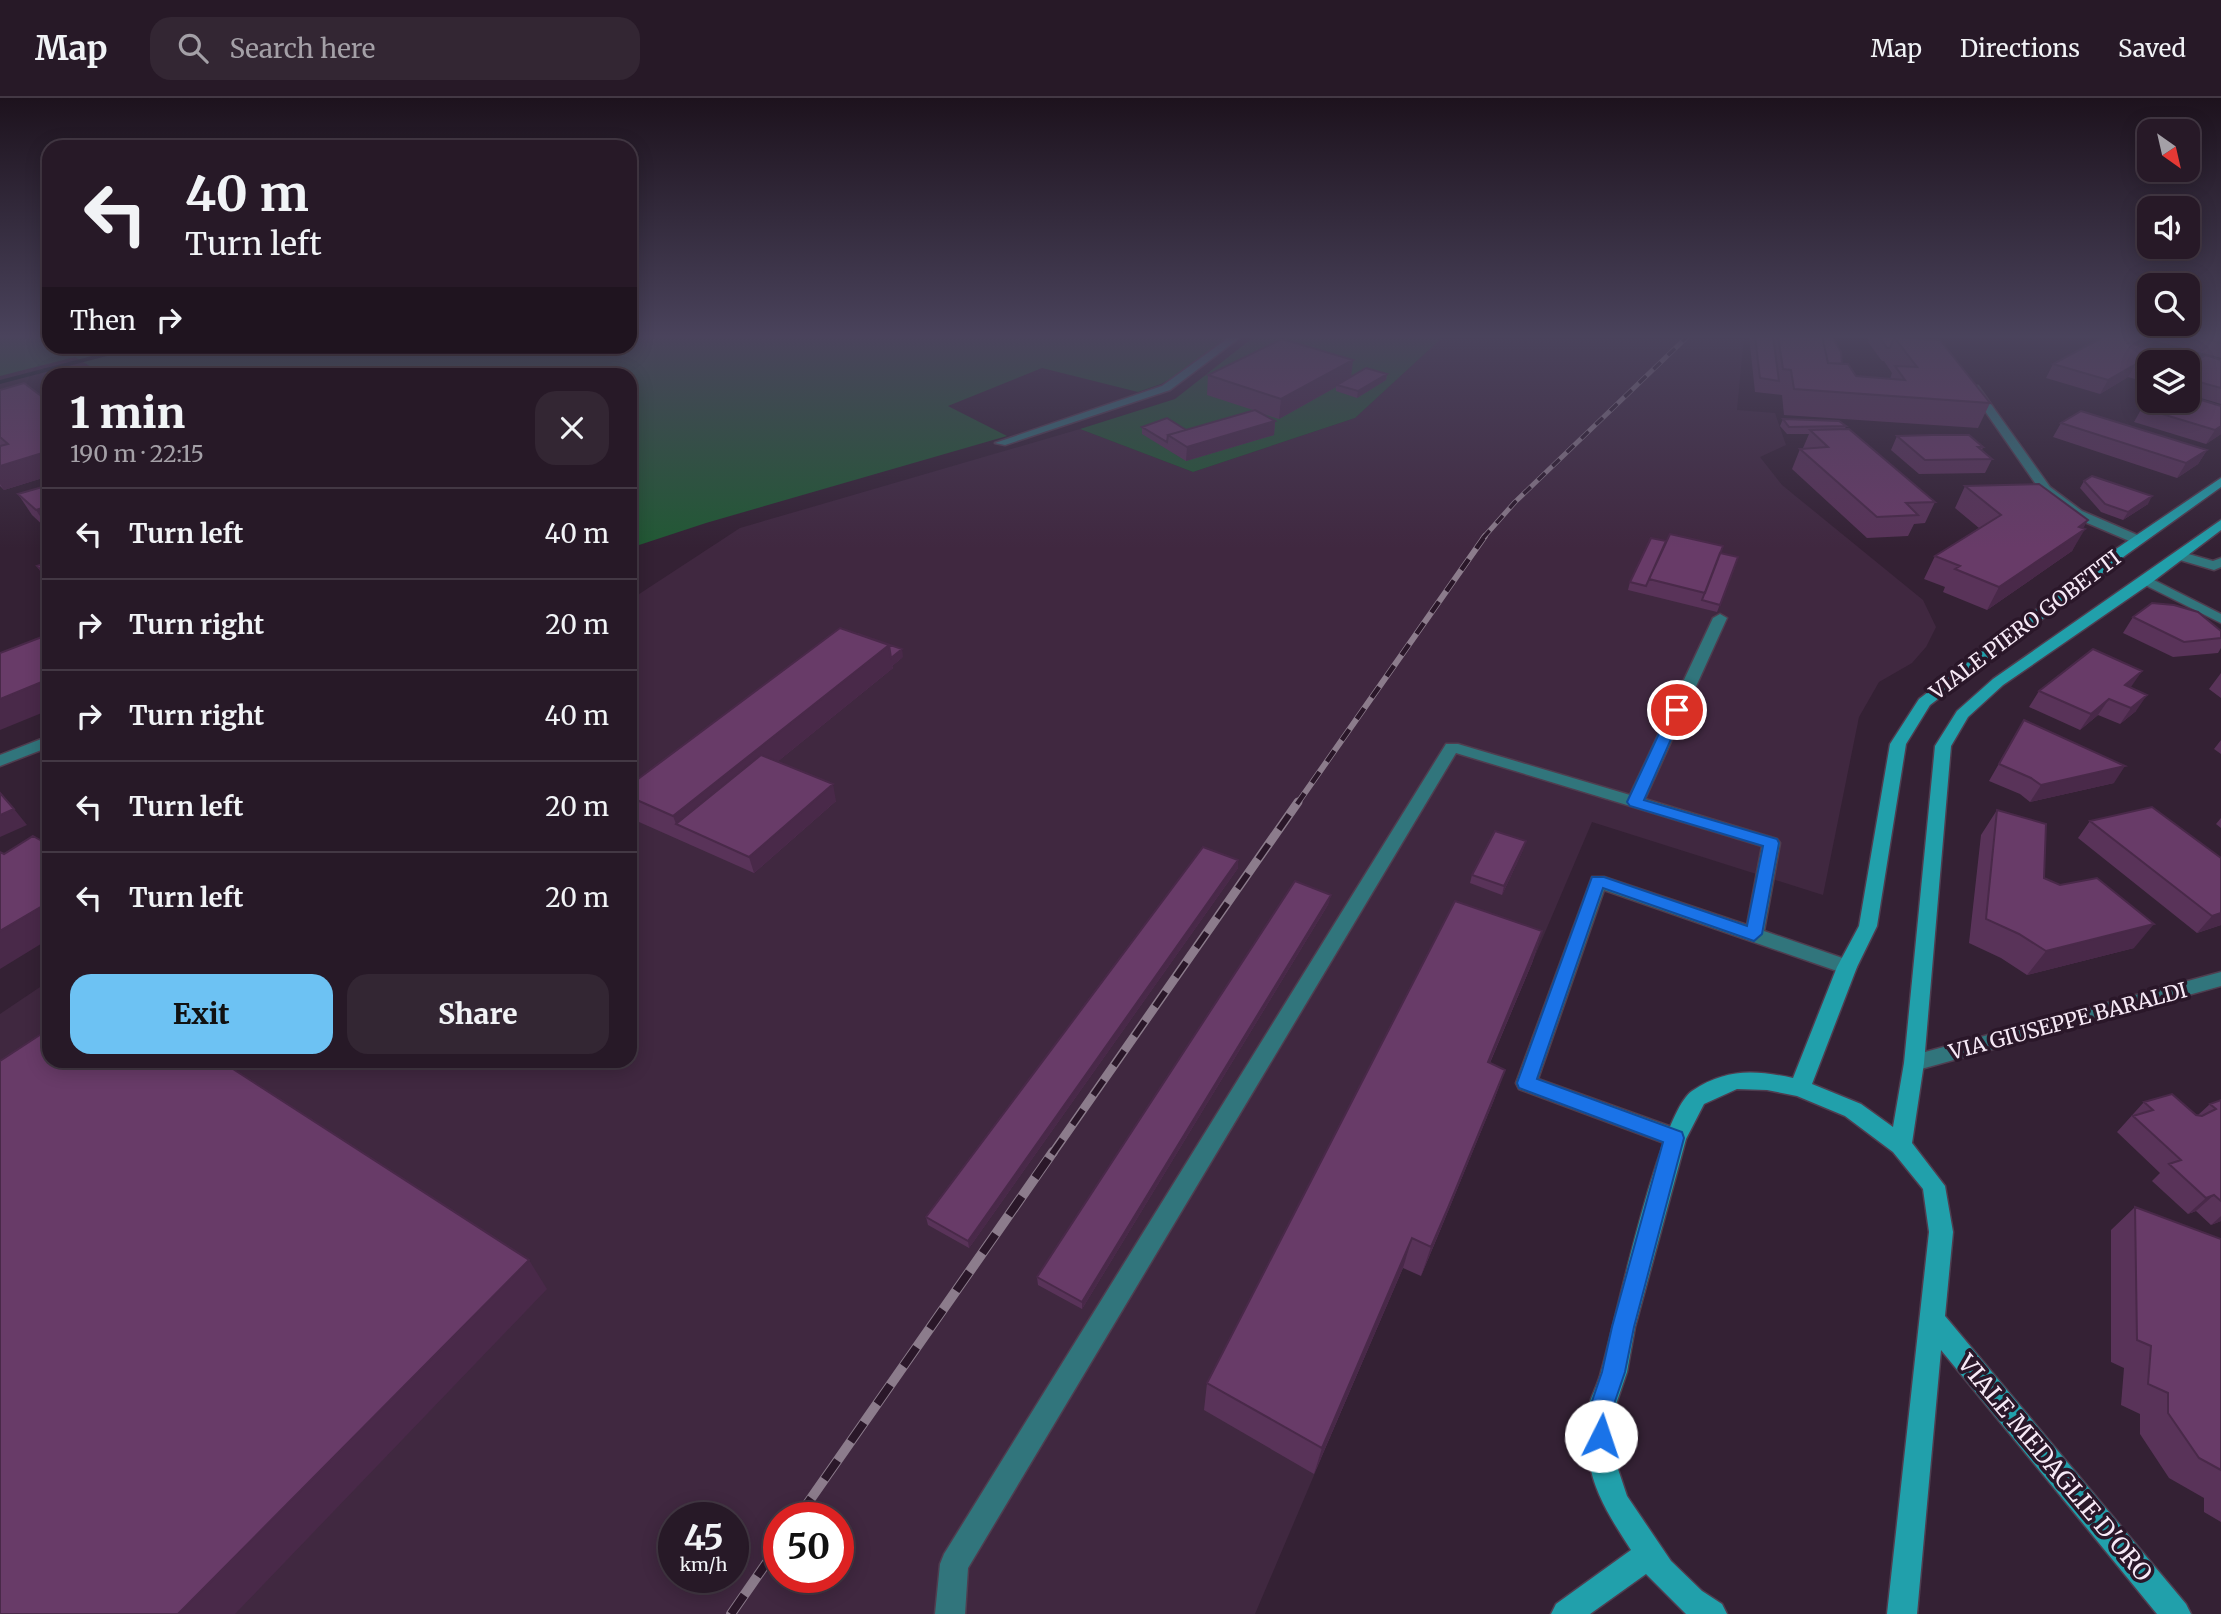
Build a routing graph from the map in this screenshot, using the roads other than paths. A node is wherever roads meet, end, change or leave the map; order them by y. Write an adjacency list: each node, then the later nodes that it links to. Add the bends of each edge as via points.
1 (1110, 407): 3 (street)
2 (1987, 407): 6 (street, via 2060,504)
3 (1001, 443)
4 (2221, 482): 6 (main road, VIALE PIERO GOBETTI)
5 (2221, 524): 7 (main road, VIALE PIERO GOBETTI)
6 (2138, 540): 16 (main road, VIALE PIERO GOBETTI, via 1924,702 1898,744 1868,926)
7 (2178, 555): 8 (street); 9 (main road, VIALE PIERO GOBETTI)
8 (2218, 566)
9 (2146, 580): 11 (street); 18 (main road, VIALE PIERO GOBETTI, via 1998,682 1962,714 1943,746)
10 (1720, 618): 14 (street)
11 (2221, 619)
12 (42, 744): 13 (street)
13 (0, 761)
14 (1635, 802): 15 (street, via 1771,843); 24 (street, via 1452,747 954,1564)
15 (1754, 934): 16 (street); 20 (street, via 1598,881 1526,1083)
16 (1847, 967): 19 (main road, VIALE PIERO GOBETTI)
17 (2221, 979): 18 (street, VIA GIUSEPPE BARALDI)
18 (1914, 1063): 21 (main road, VIALE PIERO GOBETTI)
19 (1800, 1088): 20 (main road, via 1735,1080 1697,1098); 21 (main road, via 1853,1110)
20 (1675, 1138): 23 (main road, via 1600,1413 1602,1460 1616,1503)
21 (1901, 1145): 22 (main road, via 1934,1186 1941,1231)
22 (1934, 1322): 27 (main road); 28 (main road, VIALE MEDAGLIE D'ORO)
23 (1650, 1554): 25 (main road); 26 (main road, via 1661,1571)
24 (950, 1614)
25 (1566, 1614)
26 (1712, 1614)
27 (1902, 1614)
28 (2176, 1614)

